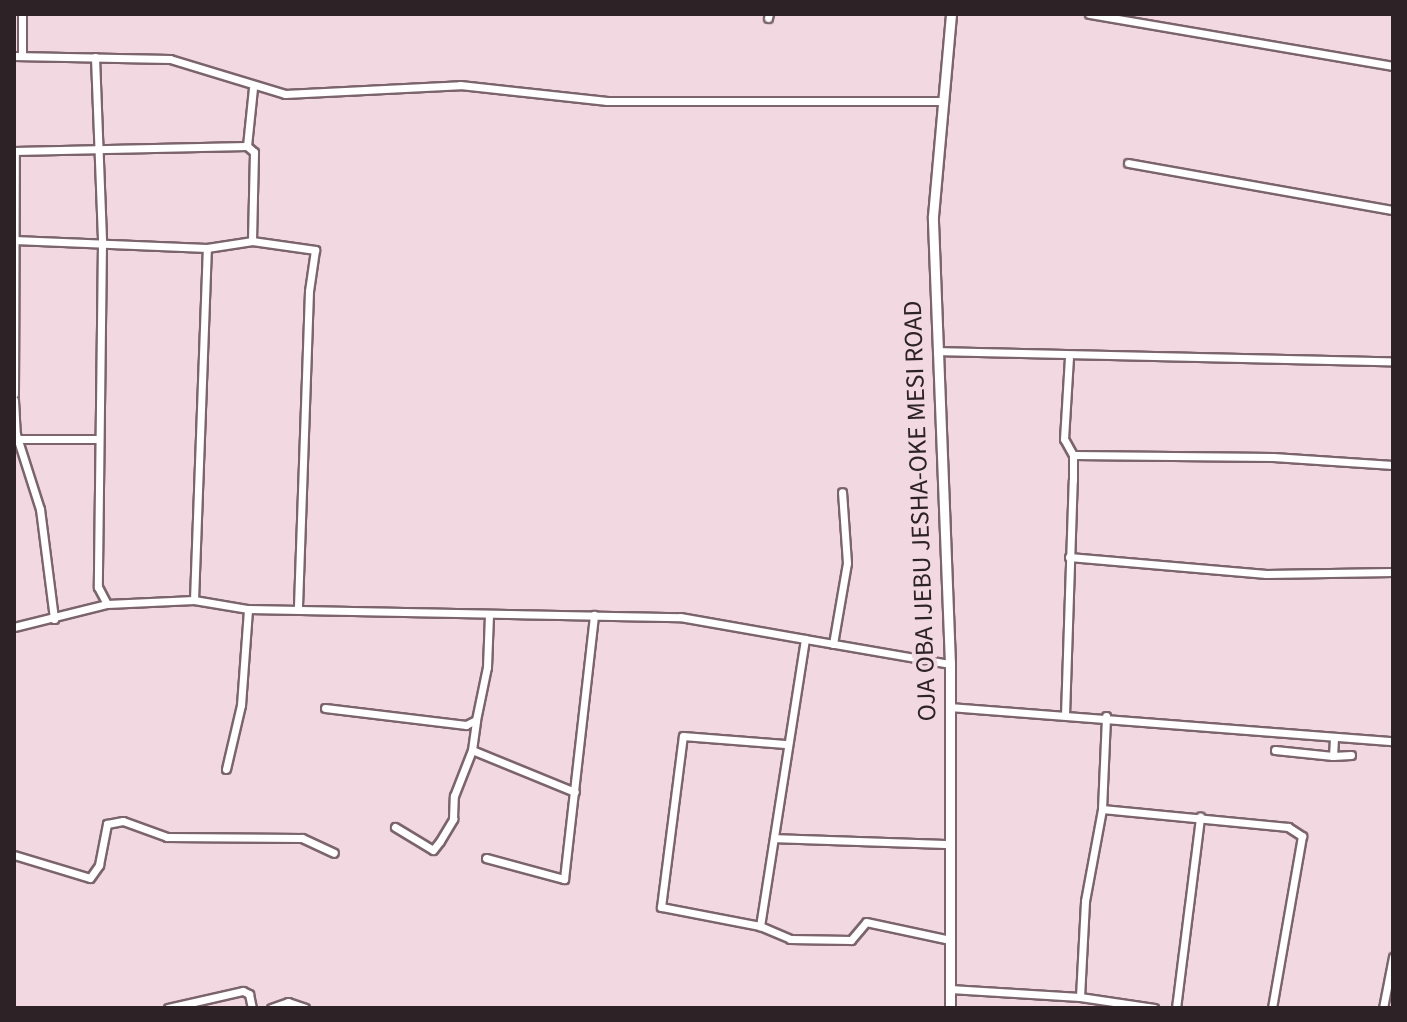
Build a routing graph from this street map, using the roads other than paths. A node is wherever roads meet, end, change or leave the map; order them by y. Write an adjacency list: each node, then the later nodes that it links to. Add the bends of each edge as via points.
1 (22, 14): 4 (street)
2 (951, 14): 8 (main road, OJA OBA IJEBU JESHA-OKE MESI ROAD)
3 (1089, 14): 6 (street)
4 (18, 56): 5 (street)
5 (95, 57): 7 (street, via 192,63); 10 (street)
6 (1393, 66)
7 (253, 88): 8 (street, via 327,95 460,85 607,101); 9 (street)
8 (941, 101): 18 (main road, OJA OBA IJEBU JESHA-OKE MESI ROAD, via 933,216)
9 (247, 146): 10 (street); 15 (street, via 254,152)
10 (98, 150): 11 (street); 16 (street)
11 (14, 151): 14 (street)
12 (1128, 163): 13 (street)
13 (1393, 210)
14 (16, 240): 16 (street); 21 (street)
15 (252, 241): 17 (street); 32 (street, via 315,250 308,306)
16 (102, 243): 17 (street); 24 (street)
17 (207, 248): 30 (street)
18 (937, 351): 19 (street); 40 (main road, OJA OBA IJEBU JESHA-OKE MESI ROAD)
19 (1069, 358): 20 (street, via 1182,354 1265,362); 25 (street, via 1064,439)
20 (1393, 361)
21 (14, 394)
22 (14, 400): 23 (street)
23 (18, 439): 24 (street); 36 (street, via 40,509)
24 (99, 439): 31 (street, via 98,587)
25 (1073, 455): 26 (street, via 1273,457); 28 (street)
26 (1393, 465)
27 (842, 492): 39 (street, via 847,563)
28 (1069, 557): 29 (street, via 1266,574); 43 (street)
29 (1393, 572)
30 (194, 600): 31 (street); 33 (street)
31 (107, 604): 36 (street)
32 (298, 607): 33 (street); 34 (street)
33 (248, 609): 53 (street, via 241,705)
34 (489, 614): 35 (street); 45 (street, via 487,667)
35 (594, 615): 38 (street, via 680,617); 54 (street)
36 (54, 619): 37 (street)
37 (14, 627)
38 (805, 639): 39 (street); 48 (street)
39 (833, 644): 40 (street)
40 (950, 664): 41 (main road, OJA OBA IJEBU JESHA-OKE MESI ROAD)
41 (949, 707): 43 (street); 59 (main road, OJA OBA IJEBU JESHA-OKE MESI ROAD)
42 (325, 708): 45 (street, via 466,725)
43 (1065, 715): 44 (street)
44 (1106, 716): 46 (street); 55 (street)
45 (476, 720): 49 (street)
46 (1334, 738): 47 (street); 52 (street)
47 (1393, 741)
48 (785, 744): 58 (street); 63 (street, via 683,736 661,907)
49 (472, 750): 54 (street); 57 (street, via 454,796 453,819 433,850)
50 (1275, 750): 52 (street)
51 (1351, 755): 52 (street)
52 (1333, 756)
53 (226, 769)
54 (575, 792): 62 (street, via 564,879)
55 (1102, 809): 56 (street); 67 (street, via 1085,901)
56 (1200, 817): 74 (street); 75 (street, via 1288,827 1302,836)
57 (395, 827)
58 (774, 838): 59 (street); 63 (street)
59 (949, 844): 64 (main road, OJA OBA IJEBU JESHA-OKE MESI ROAD)
60 (334, 853): 61 (street, via 302,838 167,837 123,821 107,824 99,865 90,878)
61 (14, 855)
62 (486, 858)
63 (760, 926): 64 (street, via 790,939 851,940 866,922)
64 (950, 940): 66 (main road, OJA OBA IJEBU JESHA-OKE MESI ROAD)
65 (1393, 957): 76 (street)
66 (950, 989): 67 (street); 72 (main road, OJA OBA IJEBU JESHA-OKE MESI ROAD)
67 (1080, 997): 73 (street)
68 (168, 1008): 69 (street, via 243,991)
69 (252, 1008)
70 (271, 1008): 71 (street, via 288,1002)
71 (305, 1008)
72 (950, 1008)
73 (1154, 1008)
74 (1176, 1008)
75 (1272, 1008)
76 (1383, 1008)

